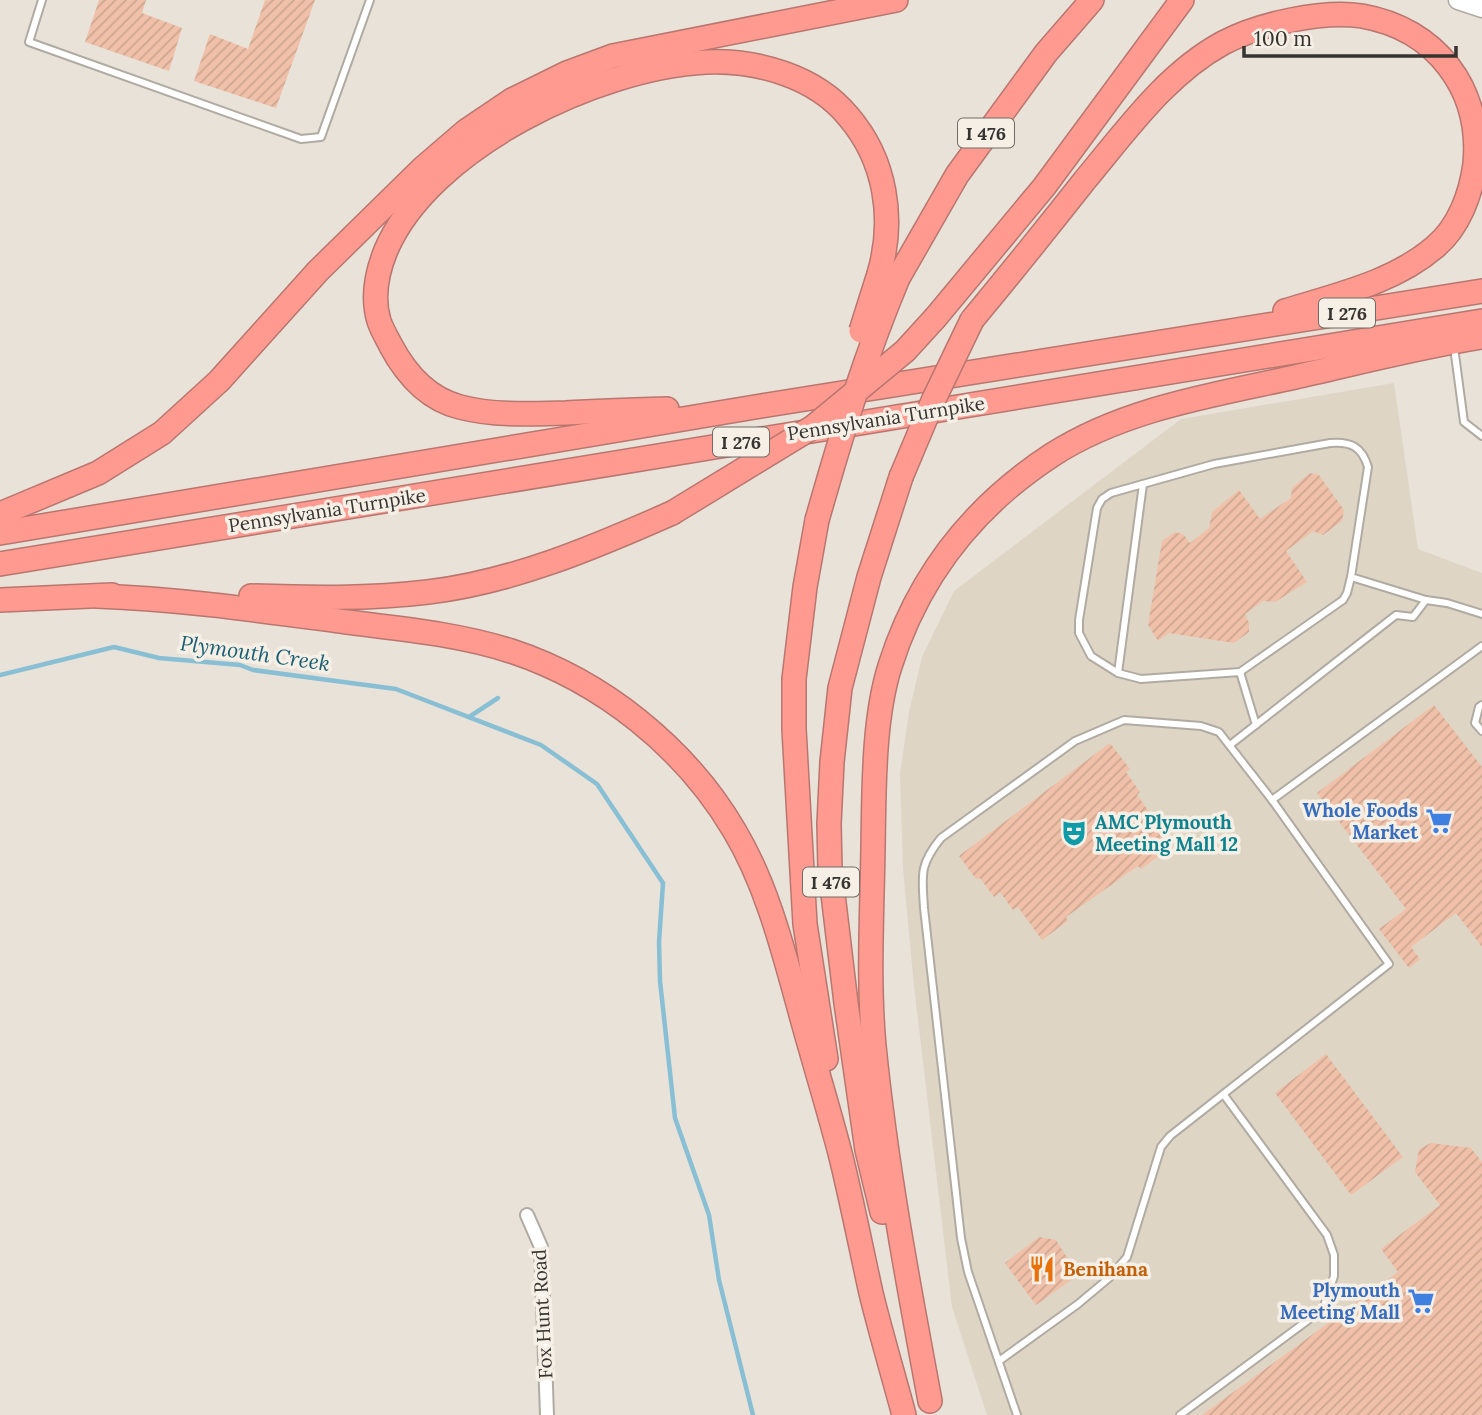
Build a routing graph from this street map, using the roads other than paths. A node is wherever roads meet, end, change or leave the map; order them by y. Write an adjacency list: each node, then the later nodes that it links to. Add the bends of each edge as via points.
1 (42, 0): 2 (lane, via 29,42 301,139 321,137)
2 (370, 0)
3 (896, 0): 19 (highway, via 613,56 512,100 423,168 318,271 219,381 162,433 98,473)
4 (1091, 0): 9 (highway, I 476, via 979,144)
5 (1182, 0): 8 (highway, I 476)
6 (1458, 0): 7 (main road)
7 (1482, 8)
8 (1044, 187): 11 (highway, I 476); 23 (highway, bridge, via 905,351 813,428 672,513 586,550 498,578 430,592 331,598)
9 (888, 276): 16 (highway, via 882,179 853,121 813,87 770,69 740,63 705,62 612,81 528,116 447,172 408,210 385,253 376,288 379,321 408,374 440,400 514,415); 36 (highway, I 476, bridge, via 837,407 826,454 794,679 805,924)
10 (1482, 290): 13 (highway, Pennsylvania Turnpike / I 276)
11 (972, 320): 13 (highway, via 1138,116 1173,81 1223,44 1262,28 1331,15 1362,16 1422,41 1456,76 1471,105 1476,134 1474,172 1451,230 1426,254 1392,275); 39 (highway, I 476, bridge, via 901,477 869,577 840,688 832,762 830,869 867,1150)
12 (1482, 321): 21 (highway, Pennsylvania Turnpike / I 276)
13 (1211, 335): 16 (highway, Pennsylvania Turnpike / I 276)
14 (1482, 337): 15 (highway)
15 (1454, 341): 17 (lane, via 1464,422); 39 (highway, via 1214,394 1092,433 1020,478 981,513 929,576 918,598 889,669 878,731 872,972 874,1043 891,1183)
16 (761, 406): 20 (highway, Pennsylvania Turnpike / I 276)
17 (1482, 436)
18 (1143, 484): 22 (lane, via 1214,464 1330,443 1353,446 1364,454 1368,467); 29 (lane); 29 (lane, via 1111,493 1097,508 1079,620 1079,632 1091,656)
19 (0, 514)
20 (0, 533)
21 (0, 564)
22 (1351, 577): 25 (lane); 28 (lane, via 1343,600)
23 (97, 596): 24 (highway); 36 (highway, via 262,610 486,644 559,671 636,720 673,750 723,813 744,848 775,924)
24 (0, 600)
25 (1426, 600): 26 (lane); 31 (lane, via 1413,617 1396,615)
26 (1482, 614)
27 (1482, 646): 34 (lane)
28 (1240, 672): 29 (lane, via 1141,679); 31 (lane)
29 (1118, 673)
30 (1482, 705): 32 (lane, via 1475,723)
31 (1256, 724): 33 (lane)
32 (1482, 732)
33 (1230, 746): 34 (lane); 38 (lane, via 1219,732 1201,726 1120,721 1075,741 941,838 927,856 922,877 924,912 961,1238)
34 (1272, 800): 35 (lane, via 1389,964)
35 (1224, 1095): 38 (lane, via 1188,1120 1161,1147 1127,1256 1109,1278); 43 (lane, via 1327,1235 1334,1255 1334,1276 1324,1309)
36 (841, 1158): 41 (highway, I 476)
37 (527, 1215): 40 (street, Fox Hunt Road, via 541,1247)
38 (999, 1361): 42 (lane)
39 (932, 1408)
40 (547, 1415)
41 (904, 1415)
42 (1017, 1415)
43 (1180, 1415)

